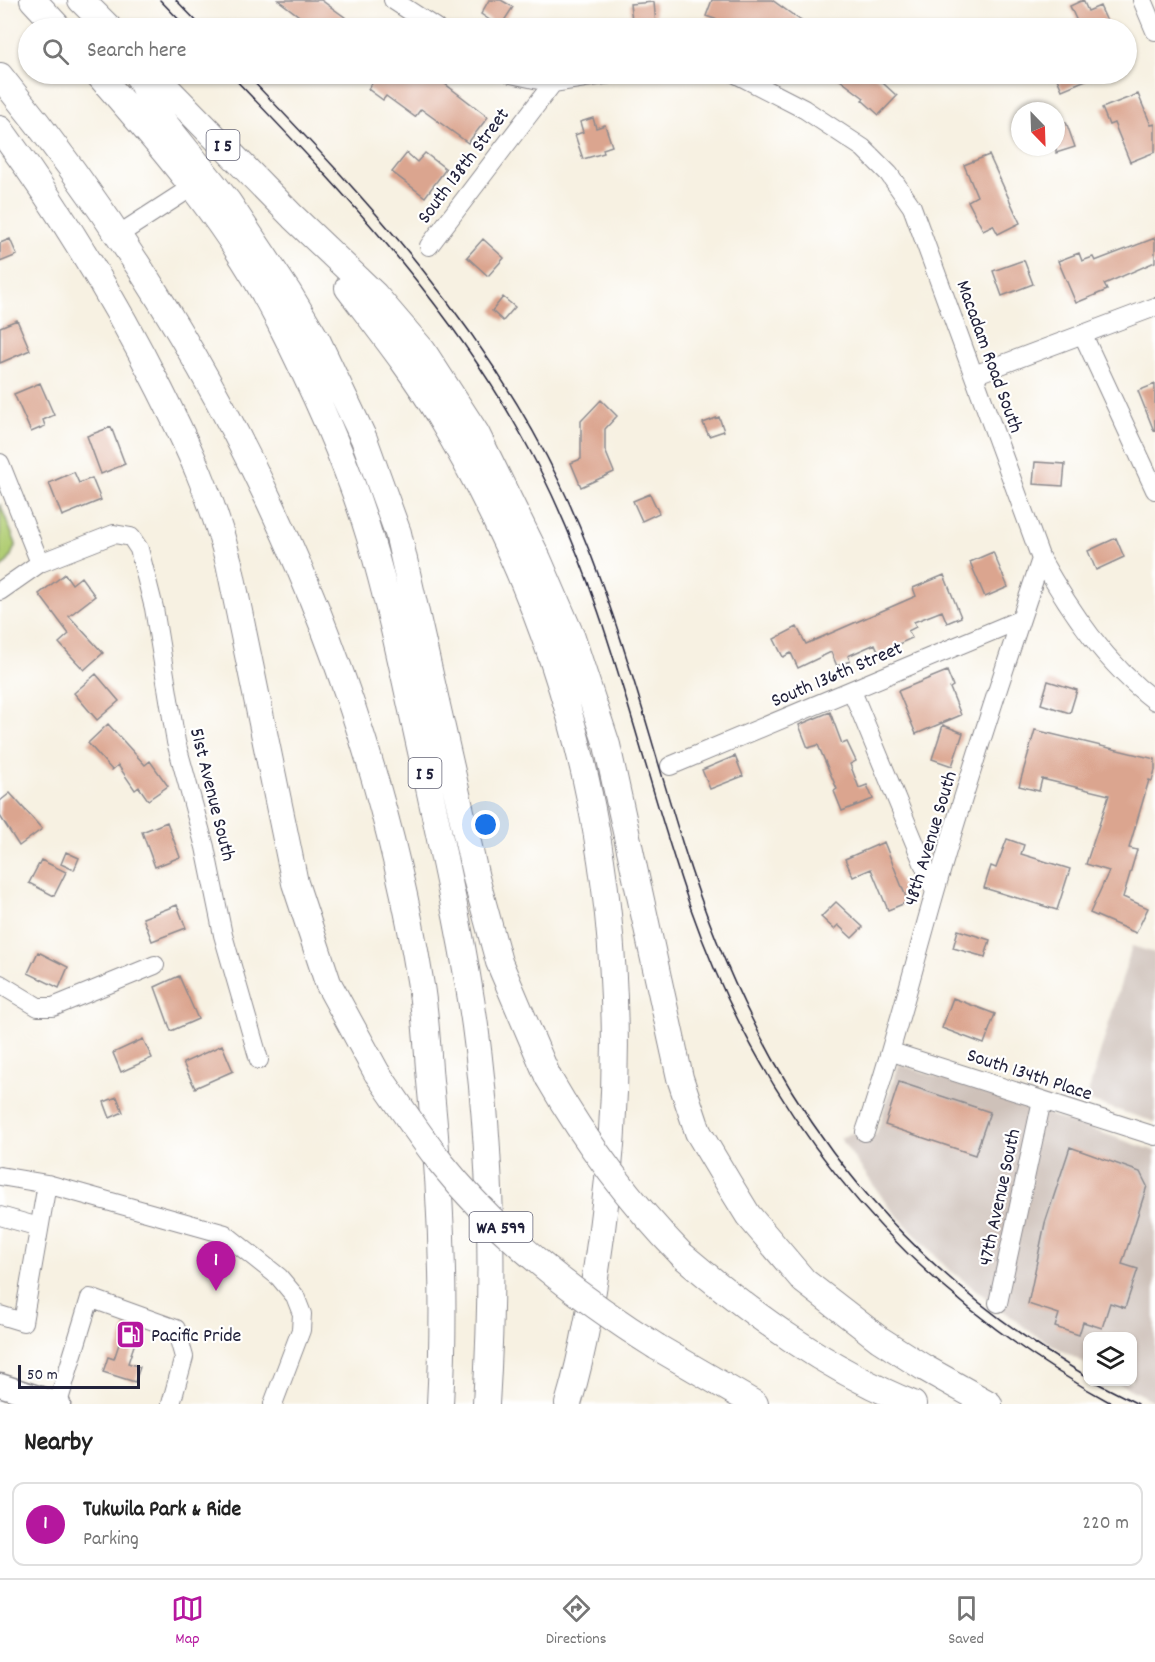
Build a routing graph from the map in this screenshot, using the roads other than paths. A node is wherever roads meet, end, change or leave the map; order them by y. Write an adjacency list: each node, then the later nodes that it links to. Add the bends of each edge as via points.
1 (33, 0): 5 (highway)
2 (81, 0): 6 (highway)
3 (393, 0): 7 (street)
4 (1142, 0): 8 (street)
5 (49, 18)
6 (99, 18)
7 (421, 18)
8 (1155, 31)
9 (0, 76): 18 (highway)
10 (107, 84): 16 (highway, I 5)
11 (142, 84): 56 (highway, bridge, via 158,115 228,201 276,272 318,342 364,439 398,533 496,952 548,1077 604,1167 682,1256 770,1326 815,1355)
12 (163, 84): 17 (highway, I 5)
13 (552, 84): 19 (street, South 138th Street)
14 (756, 84): 22 (street, Macadam Road South, via 863,147 889,174 912,207)
15 (0, 129): 46 (highway, WA 599, bridge, via 114,301 183,434 213,503 295,883 328,983 377,1073 442,1164 515,1242 606,1315)
16 (192, 187): 18 (street); 52 (highway, I 5, via 237,250 278,318 351,484 384,591 458,922 475,1028 489,1177 492,1316)
17 (293, 217): 53 (highway, I 5, via 411,372 467,464 555,660 592,800 612,959 614,1128 595,1275); 57 (highway, via 375,295 423,351 476,433 538,559 572,638 607,745 680,1078 698,1132 713,1159 748,1215 804,1281 879,1339)
18 (118, 235): 51 (highway, via 222,404 255,469 316,606 367,753 420,981 441,1190)
19 (429, 246)
20 (1155, 307): 21 (street)
21 (1083, 335): 22 (street); 24 (street)
22 (974, 375): 25 (street, Macadam Road South)
23 (0, 463): 26 (street)
24 (1155, 490)
25 (1041, 559): 28 (street, 48th Avenue South); 30 (street, Macadam Road South, via 1084,628 1122,672)
26 (40, 563): 27 (street); 36 (street, 51st Avenue South, via 114,534 131,537 139,549 154,608 176,742 205,847 223,935)
27 (0, 591)
28 (1019, 620): 29 (street, South 136th Street); 32 (street, 48th Avenue South)
29 (852, 691): 31 (street, South 136th Street); 32 (street)
30 (1155, 700)
31 (669, 766)
32 (935, 892): 35 (street, 48th Avenue South)
33 (155, 965): 34 (street, via 53,1007 38,1007)
34 (0, 984)
35 (892, 1052): 37 (street, South 134th Place); 38 (street, 48th Avenue South)
36 (259, 1060)
37 (1042, 1100): 39 (street, South 134th Place); 44 (street, 47th Avenue South)
38 (865, 1132)
39 (1155, 1136)
40 (0, 1176): 41 (street)
41 (47, 1184): 43 (street); 50 (street, via 225,1234 279,1277 296,1296 302,1314 301,1330)
42 (0, 1216): 43 (street)
43 (39, 1227): 45 (street, via 23,1323)
44 (998, 1303)
45 (0, 1315)
46 (709, 1378): 54 (highway); 55 (highway, WA 599)
47 (0, 1385): 48 (main road)
48 (58, 1404): 49 (street, via 90,1298 176,1329 184,1357)
49 (171, 1404)
50 (273, 1404)
51 (440, 1404)
52 (486, 1404)
53 (568, 1404)
54 (755, 1404)
55 (774, 1404)
56 (913, 1404)
57 (989, 1404)

